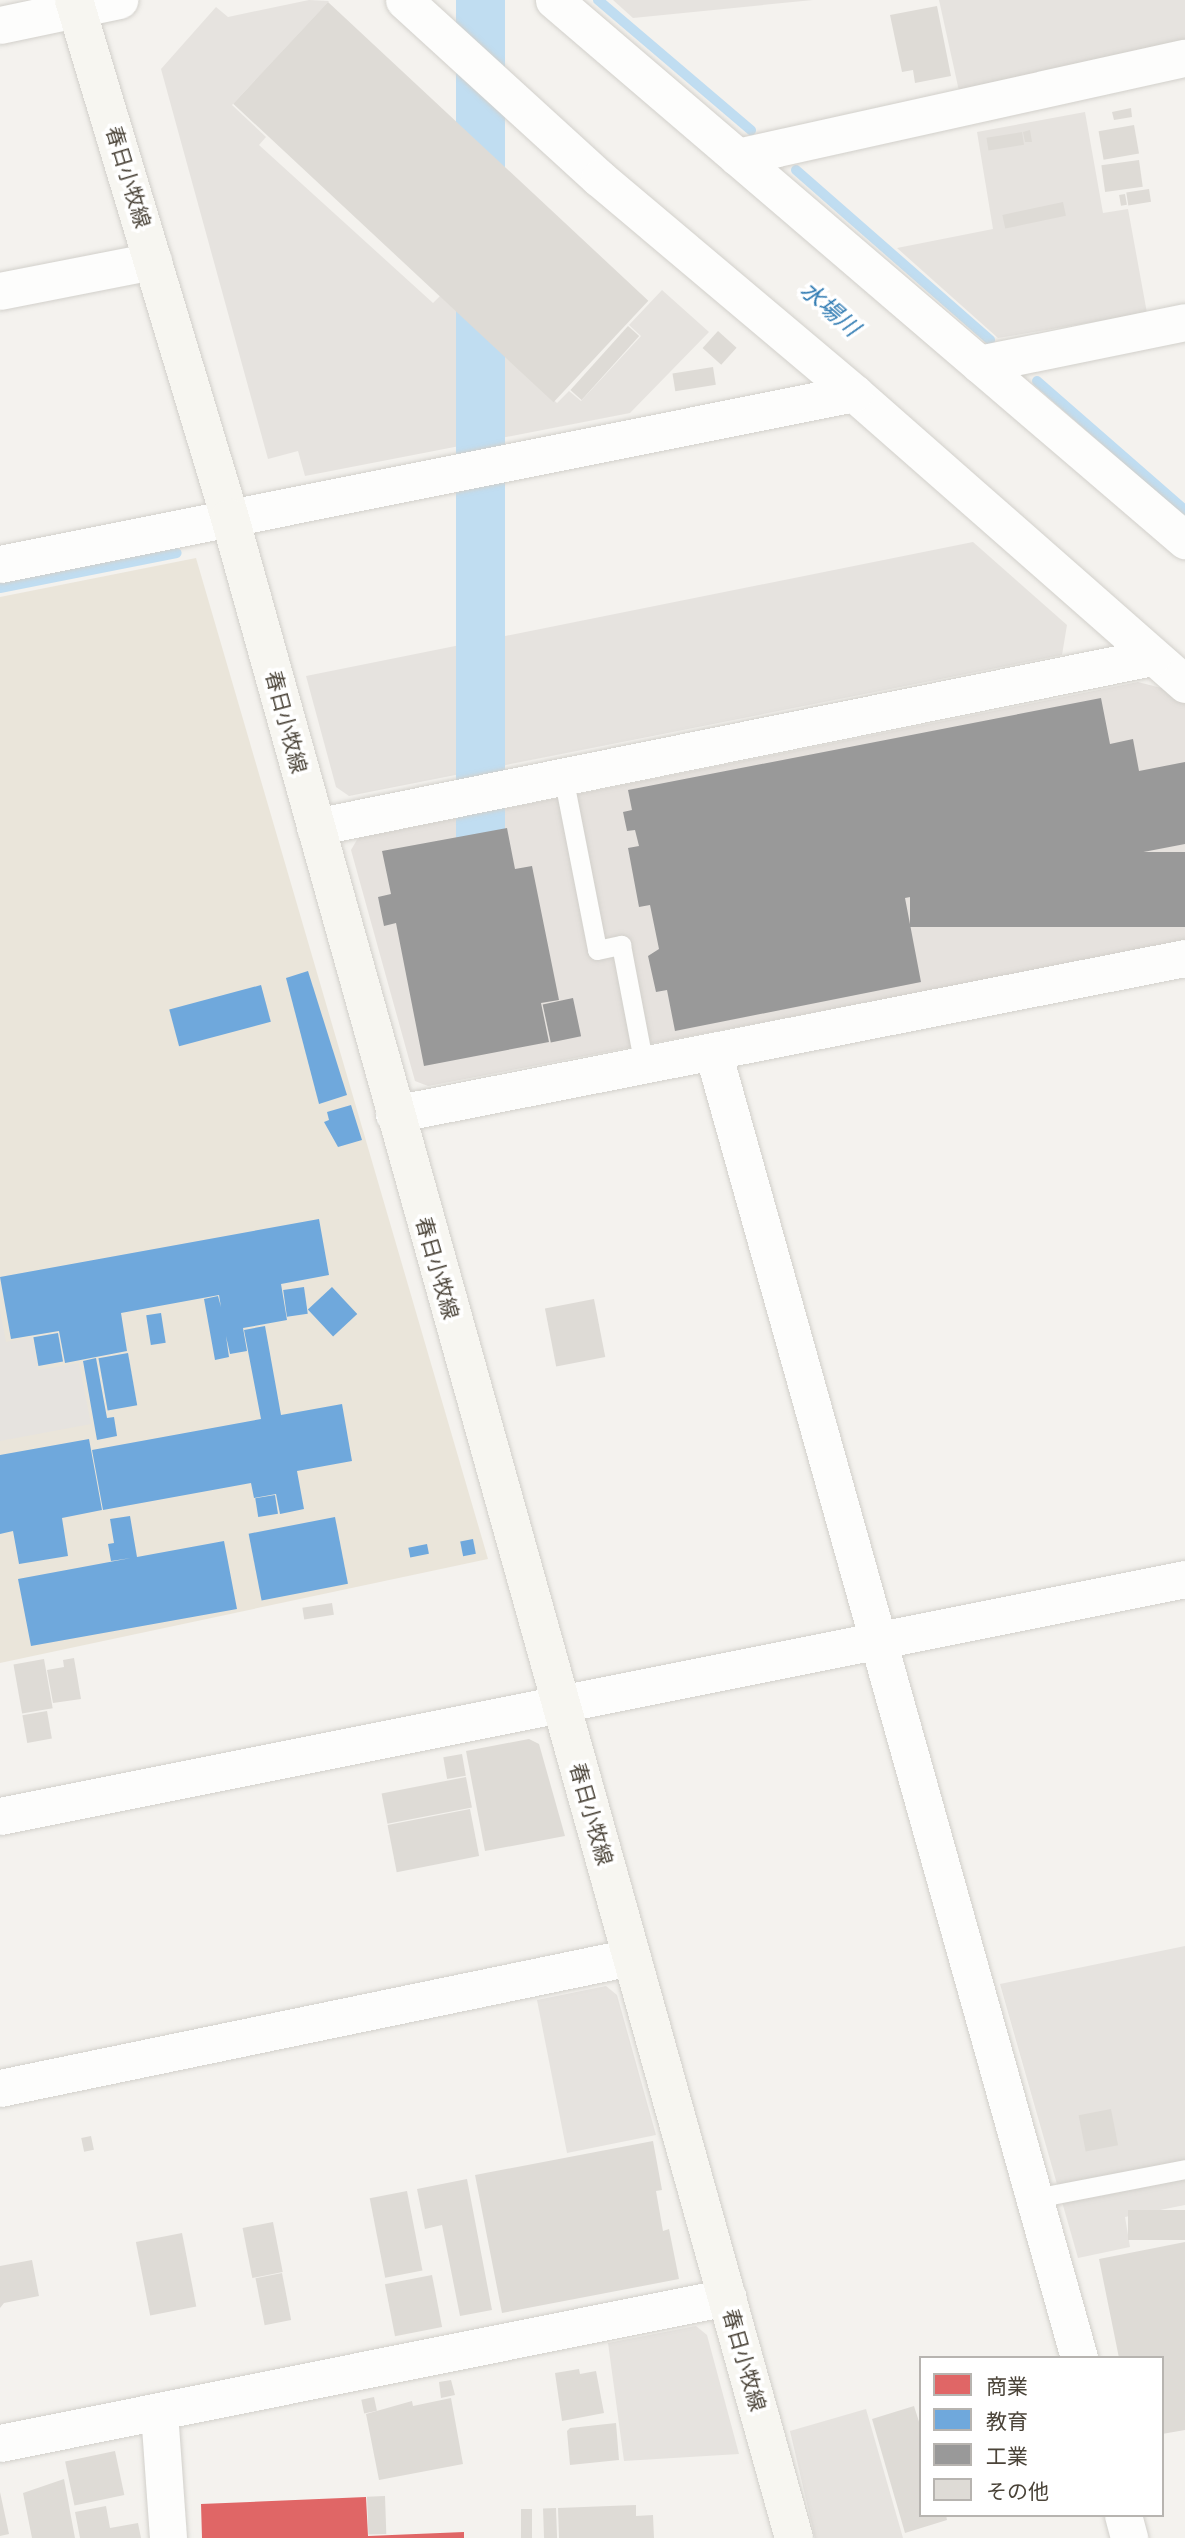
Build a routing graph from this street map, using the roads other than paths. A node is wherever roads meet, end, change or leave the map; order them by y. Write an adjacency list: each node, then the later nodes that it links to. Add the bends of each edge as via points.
1 (119, 0): 4 (street)
2 (404, 0): 12 (street, via 599,178)
3 (554, 0): 7 (street)
4 (76, 5): 5 (street); 8 (main road, 春日小牧線)
5 (0, 25)
6 (1185, 58): 7 (street)
7 (737, 157): 11 (street)
8 (153, 261): 9 (street); 13 (main road, 春日小牧線)
9 (0, 291)
10 (1185, 322): 11 (street)
11 (979, 364): 14 (street)
12 (854, 393): 13 (street); 16 (street)
13 (230, 517): 15 (street); 19 (main road, 春日小牧線)
14 (1185, 540)
15 (0, 564)
16 (1152, 657): 17 (street); 18 (street)
17 (1185, 684)
18 (563, 776): 19 (street); 22 (lane, via 597,950 621,945)
19 (315, 827): 23 (main road, 春日小牧線)
20 (1185, 958): 21 (street)
21 (713, 1052): 22 (street); 25 (street)
22 (644, 1066): 23 (street)
23 (394, 1114): 26 (main road, 春日小牧線)
24 (1185, 1579): 25 (street)
25 (879, 1641): 26 (street); 31 (street)
26 (560, 1704): 27 (street); 28 (main road, 春日小牧線)
27 (0, 1816)
28 (632, 1957): 29 (street); 32 (main road, 春日小牧線)
29 (0, 2088)
30 (1185, 2169): 31 (lane)
31 (1035, 2198): 33 (street)
32 (727, 2297): 34 (street); 38 (main road, 春日小牧線)
33 (1078, 2356)
34 (159, 2412): 35 (street); 37 (street)
35 (0, 2443)
36 (1124, 2517): 39 (street)
37 (168, 2538)
38 (794, 2538)
39 (1129, 2538)

